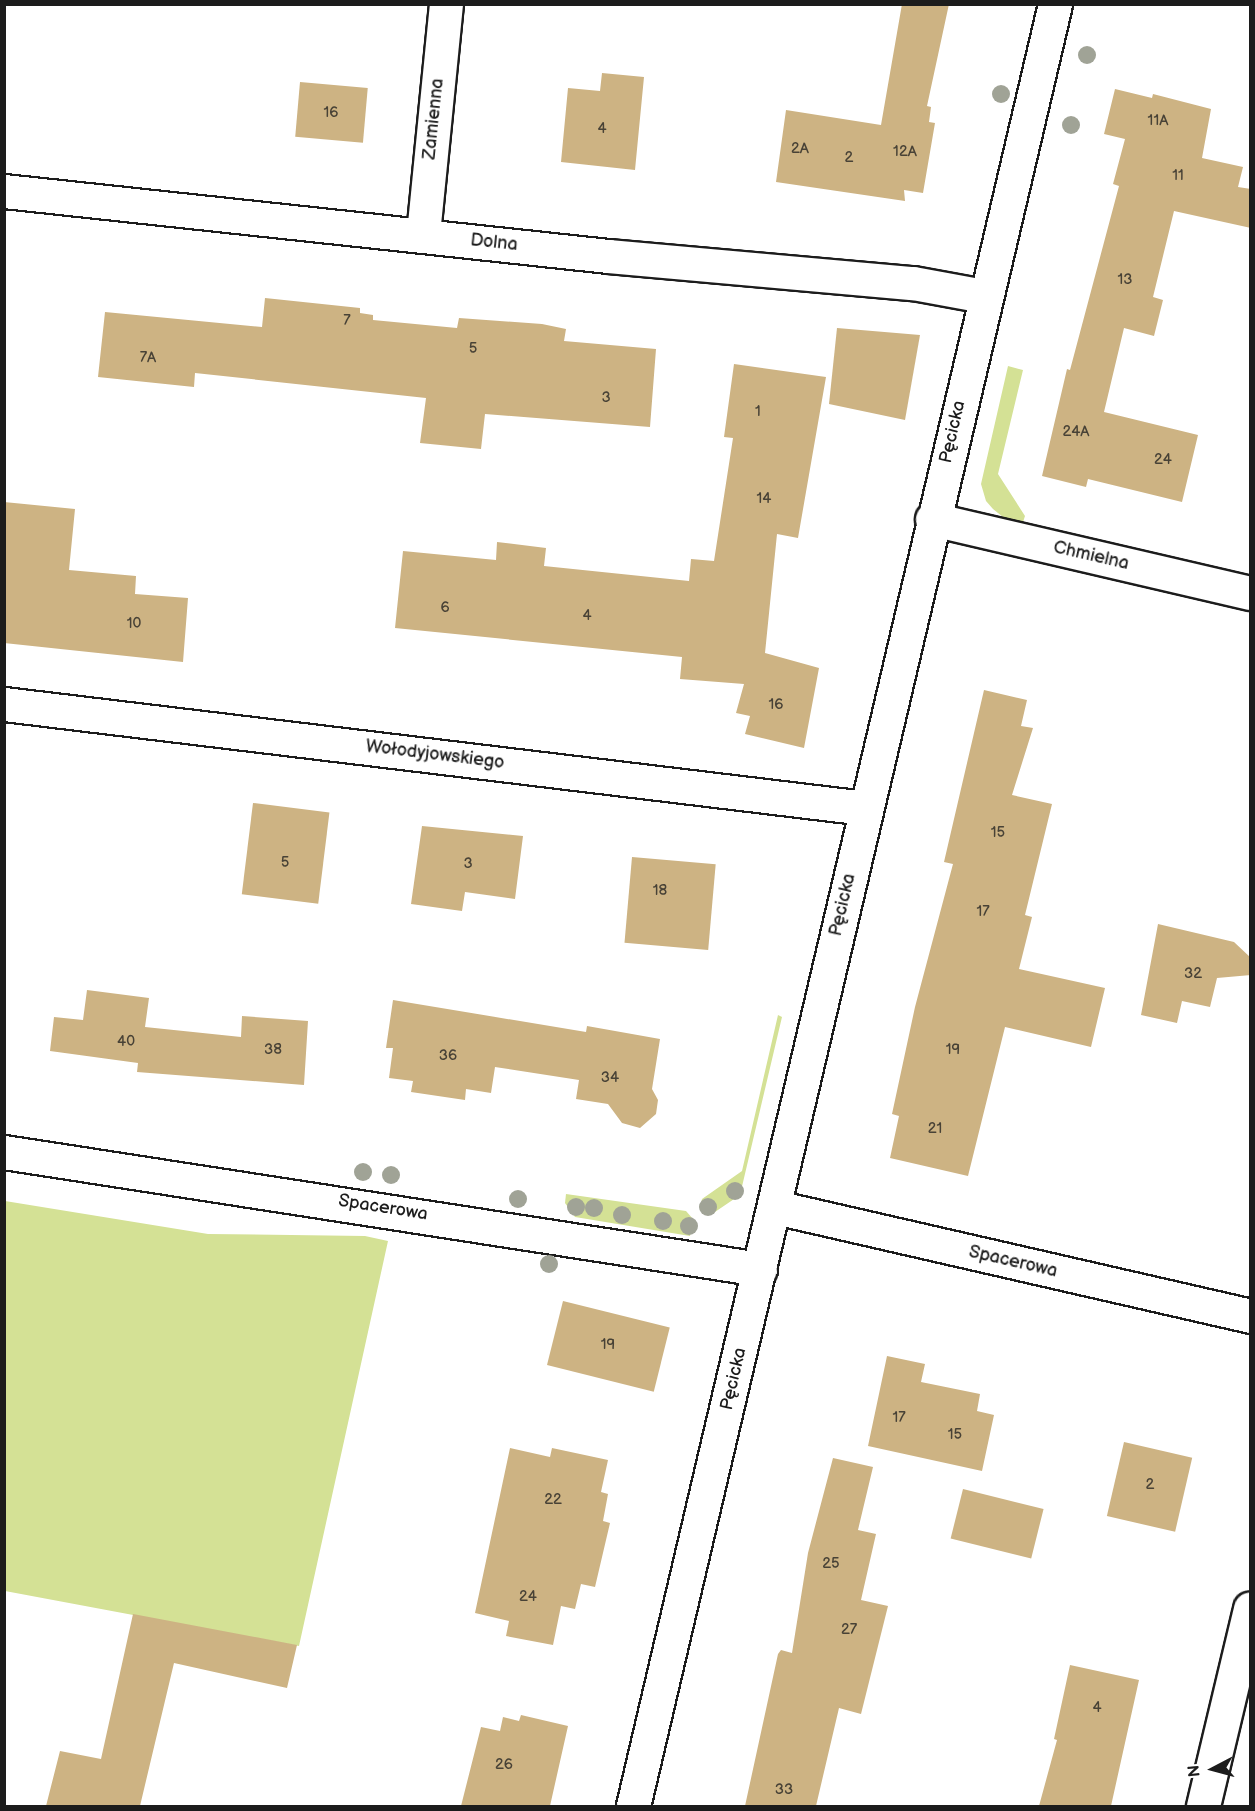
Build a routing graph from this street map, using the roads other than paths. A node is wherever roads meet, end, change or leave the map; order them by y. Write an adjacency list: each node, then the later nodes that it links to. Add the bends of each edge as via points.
1 (446, 4): 4 (street, Zamienna)
2 (1055, 4): 5 (street, Pęcicka)
3 (4, 191): 4 (street, Dolna)
4 (423, 234): 5 (street, Dolna, via 913,284)
5 (984, 296): 6 (street, Pęcicka)
6 (932, 519): 7 (street, Chmielna); 9 (street, Pęcicka)
7 (1251, 593)
8 (4, 704): 9 (street, Wołodyjowskiego)
9 (865, 808): 11 (street, Pęcicka)
10 (4, 1152): 12 (street, Spacerowa)
11 (775, 1207): 12 (street, Pęcicka); 13 (street, Spacerowa)
12 (760, 1269): 15 (street, Pęcicka)
13 (1251, 1316)
14 (1251, 1609): 16 (street)
15 (633, 1806)
16 (1203, 1806)

